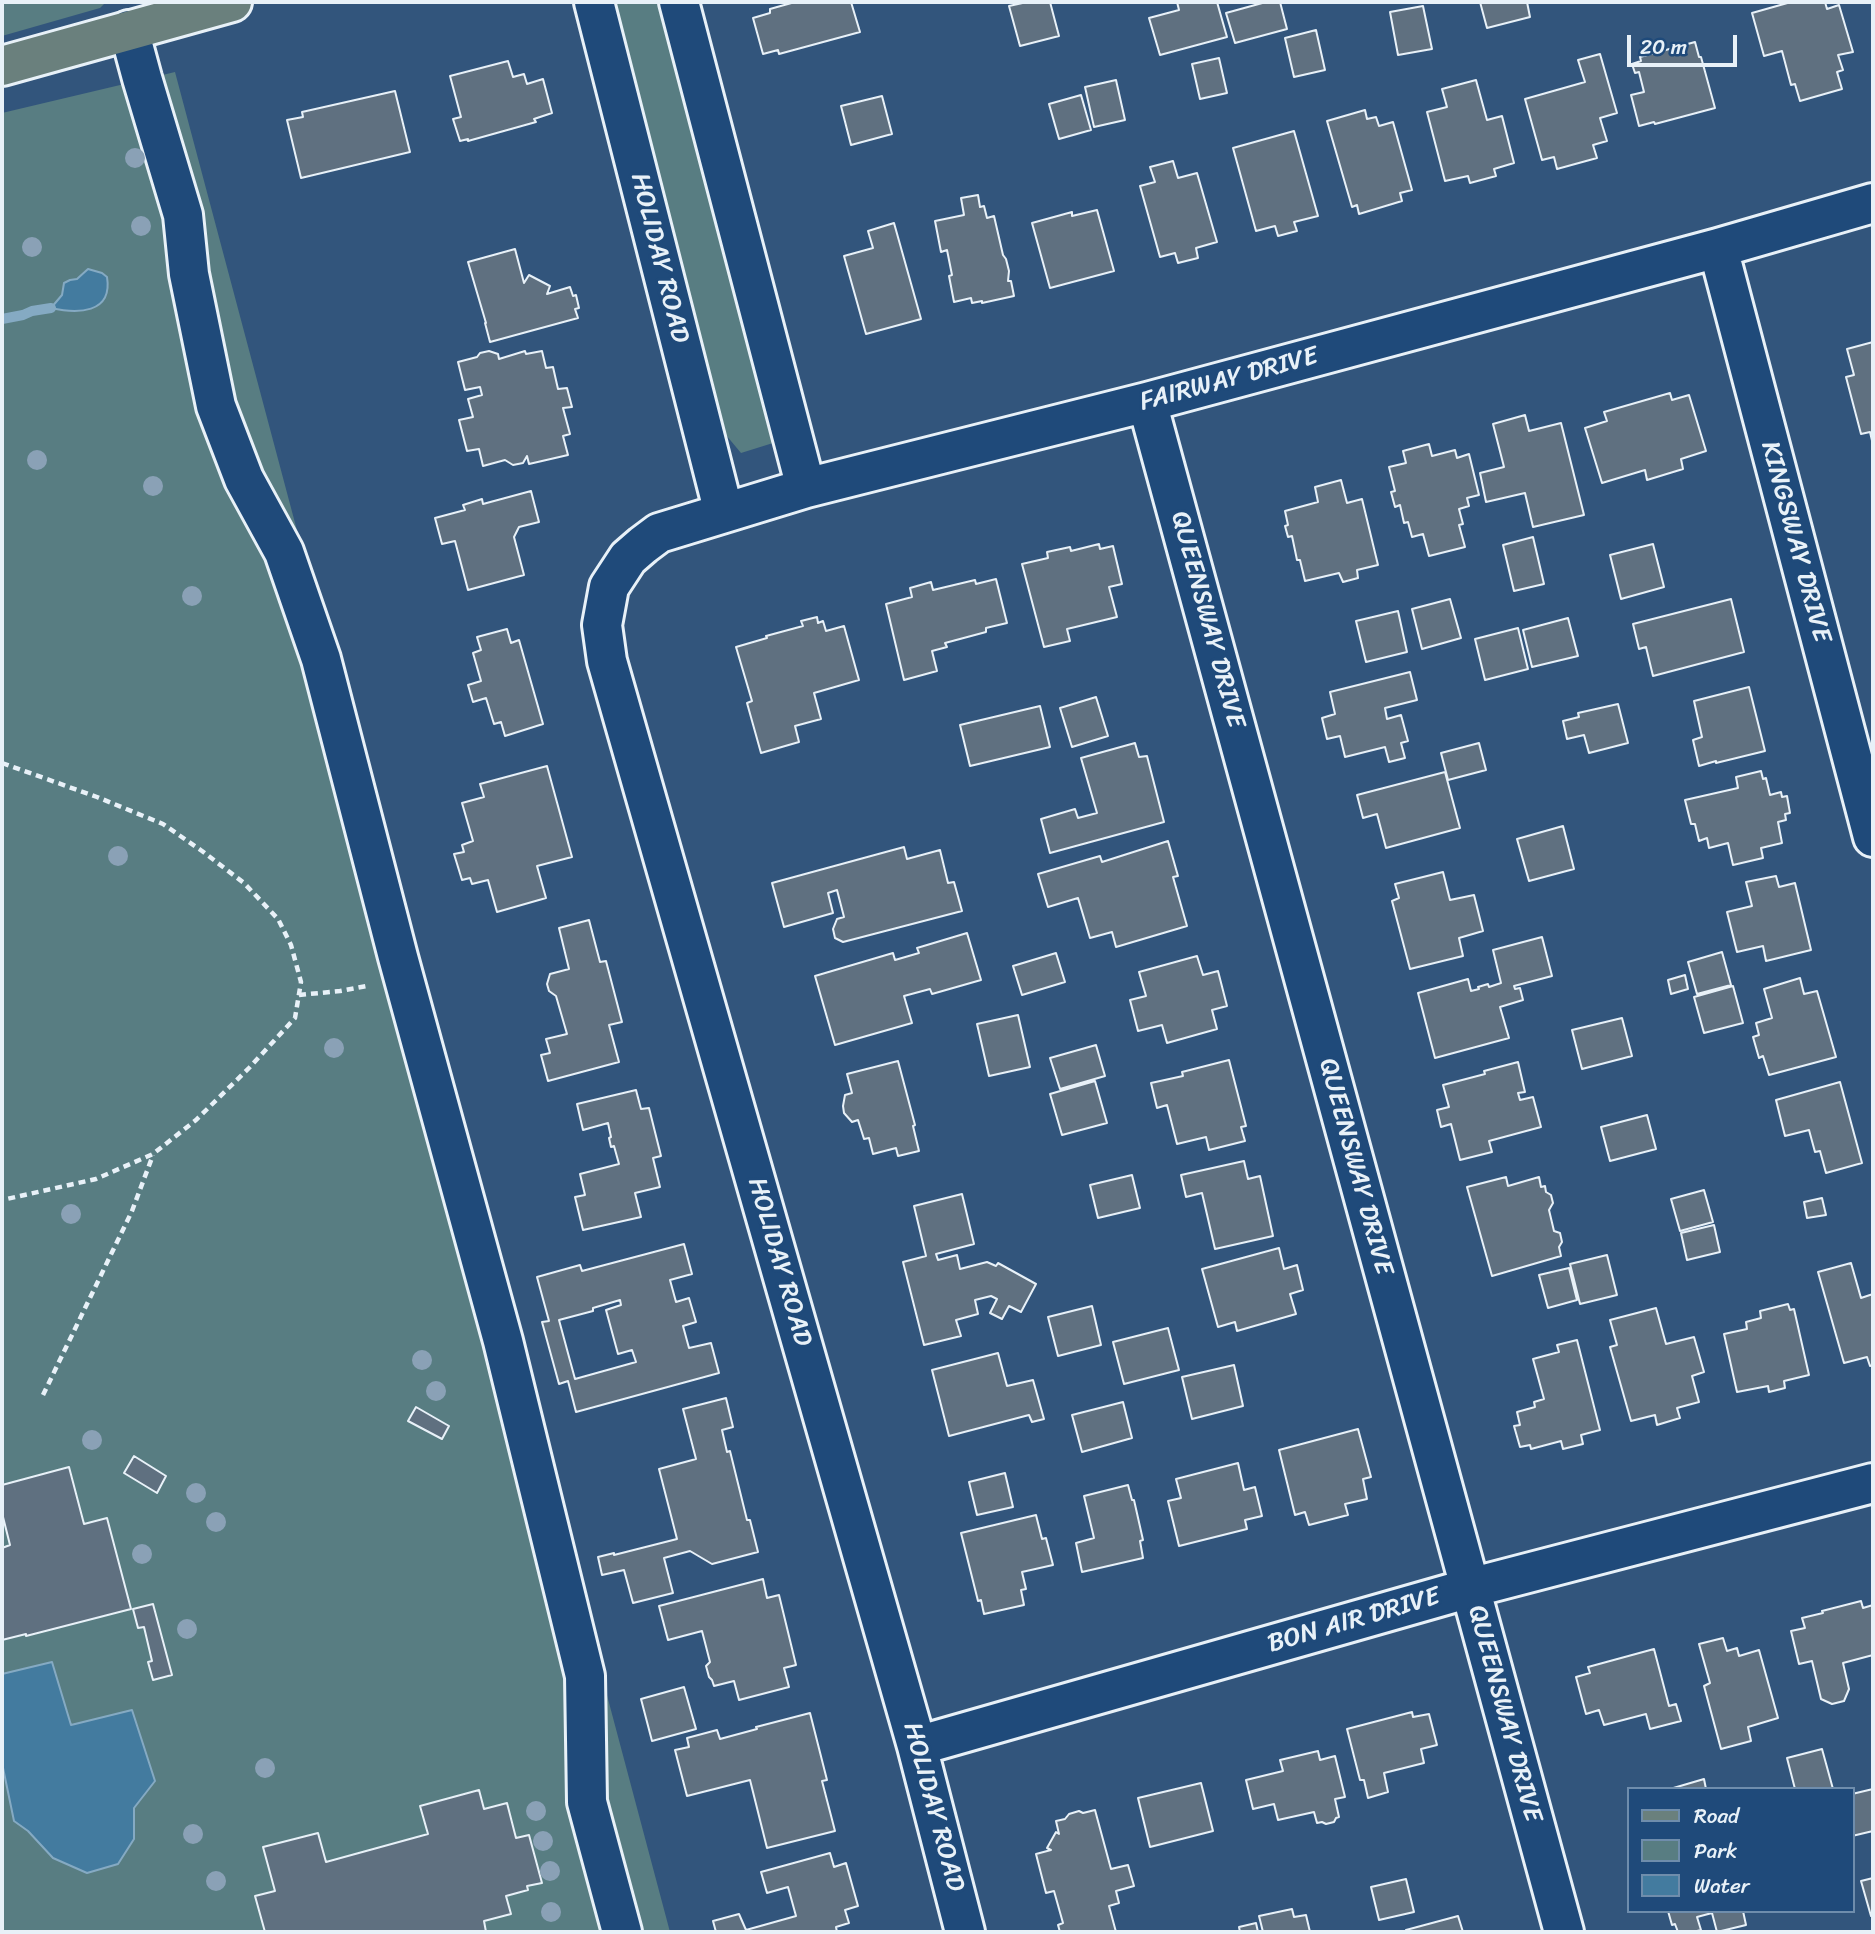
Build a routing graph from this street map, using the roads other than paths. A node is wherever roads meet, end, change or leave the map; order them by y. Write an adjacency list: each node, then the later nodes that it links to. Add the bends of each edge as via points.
1 (184, 2): 5 (main road)
2 (232, 2): 5 (main road)
3 (594, 2): 11 (street, HOLIDAY ROAD)
4 (678, 2): 10 (street)
5 (137, 28): 6 (main road); 17 (street, via 142,78 183,215 189,274 216,406 244,479 284,552 321,659 503,1341 584,1676 587,1802)
6 (2, 66)
7 (1873, 203): 8 (street, FAIRWAY DRIVE)
8 (1718, 248): 9 (street, FAIRWAY DRIVE); 13 (street, KINGSWAY DRIVE)
9 (1147, 402): 10 (street, FAIRWAY DRIVE); 15 (street, QUEENSWAY DRIVE)
10 (806, 488): 11 (street, FAIRWAY DRIVE)
11 (724, 513): 12 (street, FAIRWAY DRIVE, via 659,533 628,558)
12 (609, 590): 16 (street, HOLIDAY ROAD, via 602,625 607,661)
13 (1873, 837)
14 (1873, 1483): 15 (street, BON AIR DRIVE)
15 (1470, 1588): 16 (street, BON AIR DRIVE); 19 (street, QUEENSWAY DRIVE)
16 (917, 1746): 18 (street, HOLIDAY ROAD)
17 (622, 1932)
18 (965, 1932)
19 (1564, 1932)

